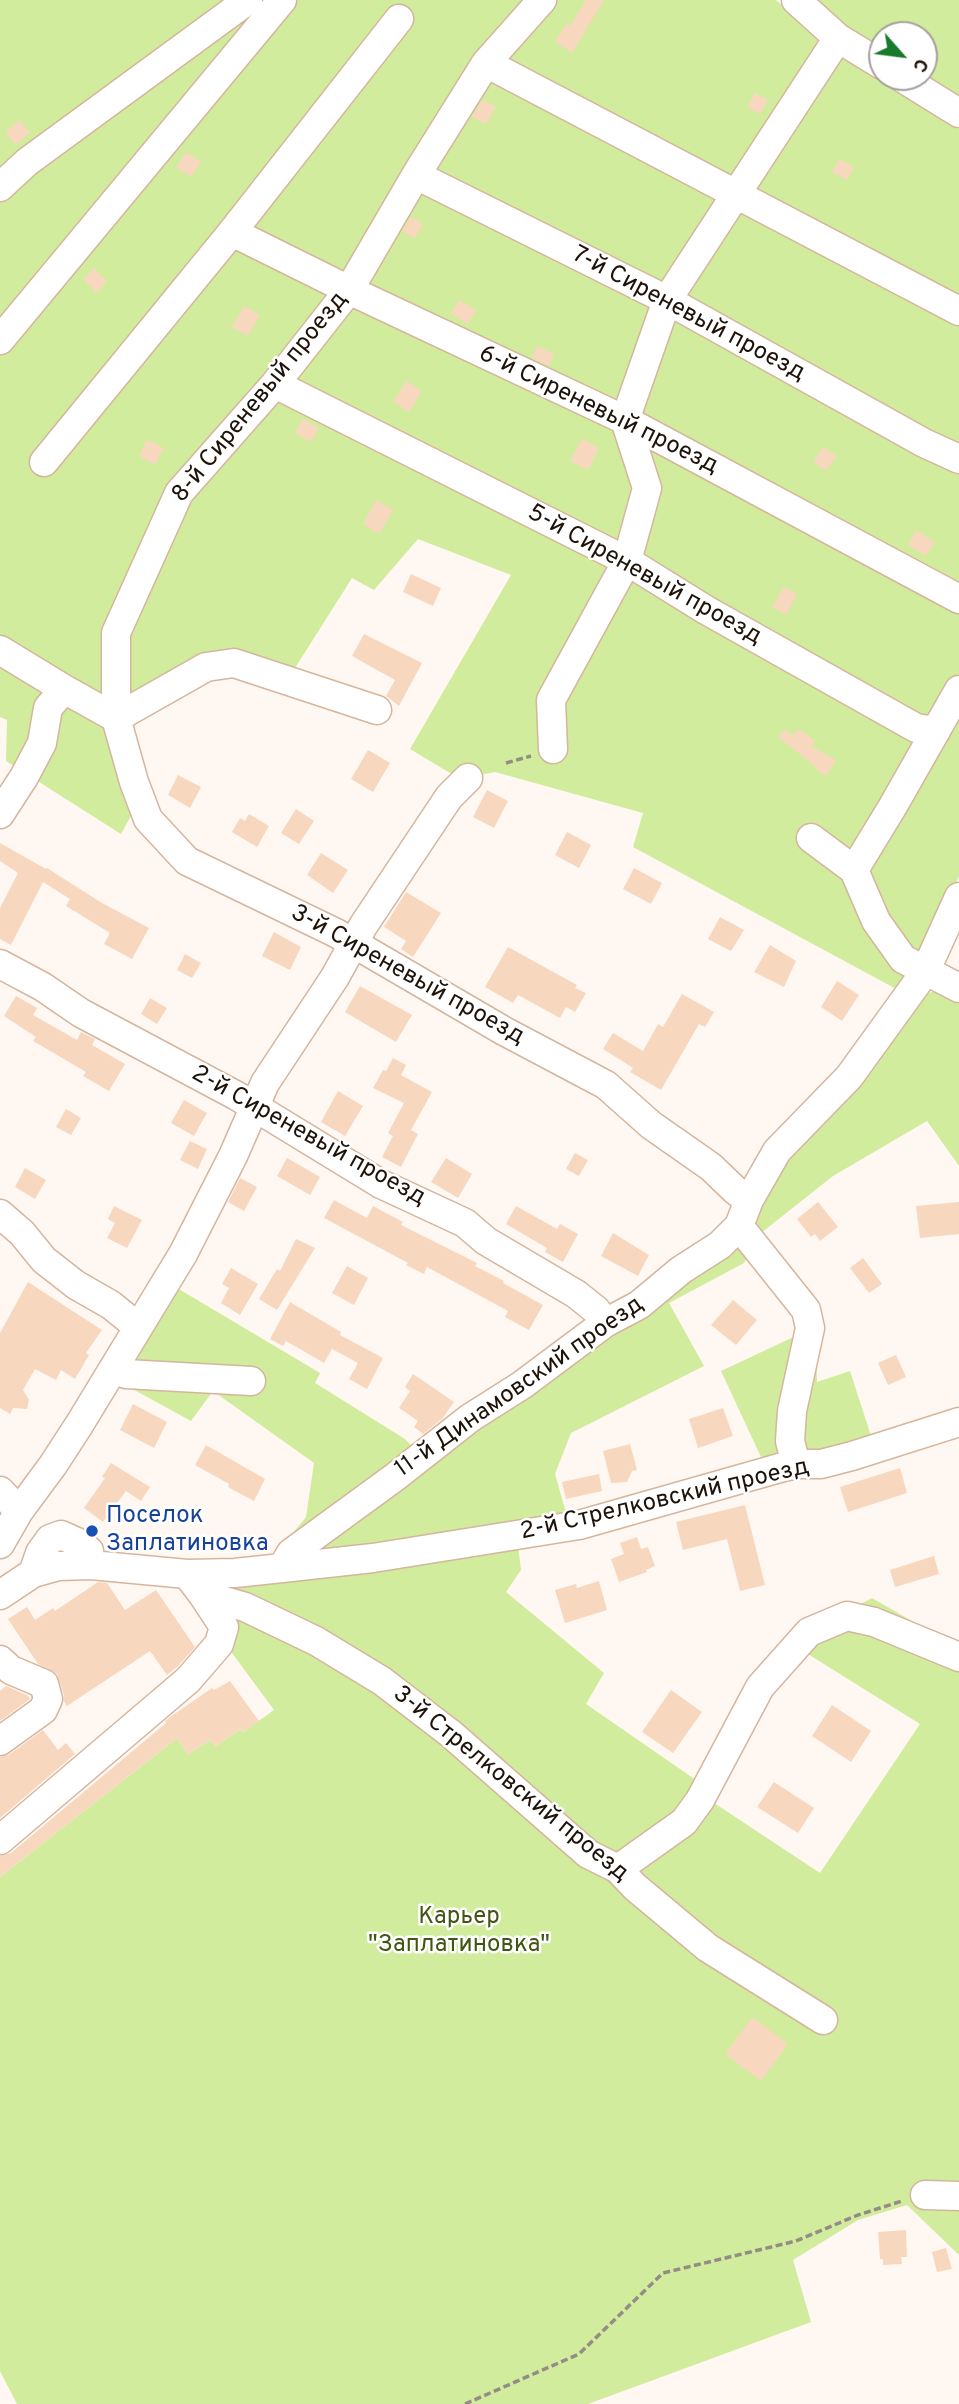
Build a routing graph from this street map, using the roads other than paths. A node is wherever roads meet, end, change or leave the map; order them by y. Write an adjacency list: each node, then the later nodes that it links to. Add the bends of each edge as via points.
1 (248, 0): 12 (street, via 27,162)
2 (282, 0): 18 (street)
3 (542, 0): 8 (street, 8-й Сиреневый проезд)
4 (796, 0): 6 (street)
5 (399, 19): 14 (street)
6 (838, 38): 7 (street); 13 (street)
7 (868, 56)
8 (486, 63): 11 (street, 8-й Сиреневый проезд); 13 (street)
9 (924, 91): 10 (street)
10 (959, 113)
11 (416, 175): 15 (street, 8-й Сиреневый проезд); 16 (street, 7-й Сиреневый проезд)
12 (0, 187)
13 (735, 193): 16 (street); 17 (street)
14 (232, 232): 15 (street, 6-й Сиреневый проезд); 22 (street)
15 (349, 290): 19 (street, 8-й Сиреневый проезд); 20 (street, 6-й Сиреневый проезд)
16 (667, 300): 20 (street); 21 (street, 7-й Сиреневый проезд)
17 (959, 311)
18 (0, 340)
19 (275, 384): 23 (street, 5-й Сиреневый проезд); 29 (street, 8-й Сиреневый проезд, via 178,493 116,633)
20 (625, 420): 23 (street, via 647,488); 24 (street, 6-й Сиреневый проезд)
21 (959, 459)
22 (44, 462)
23 (626, 561): 30 (street, 5-й Сиреневый проезд, via 904,722); 31 (street, via 551,700)
24 (959, 599)
25 (0, 650): 26 (street)
26 (64, 689): 29 (street); 33 (street, via 48,708 42,743)
27 (959, 690): 30 (street)
28 (377, 709): 29 (street, via 234,663 206,667)
29 (116, 718): 37 (street, 3-й Сиреневый проезд, via 148,819 187,861)
30 (936, 732): 35 (street)
31 (553, 749)
32 (468, 778): 37 (street, via 449,797)
33 (0, 814)
34 (811, 838): 35 (street)
35 (854, 870): 39 (street, via 876,921 903,959)
36 (959, 897): 39 (street, 11-й Динамовский проезд)
37 (353, 944): 41 (street); 42 (street, 3-й Сиреневый проезд, via 606,1085 651,1125 711,1167 736,1191)
38 (0, 964): 41 (street, 2-й Сиреневый проезд)
39 (925, 972): 40 (street); 42 (street, 11-й Динамовский проезд, via 849,1077 777,1152)
40 (959, 988)
41 (254, 1107): 44 (street, 2-й Сиреневый проезд, via 381,1184 465,1223 486,1241 576,1294); 45 (street, via 183,1254)
42 (744, 1213): 44 (street, 11-й Динамовский проезд, via 720,1245 639,1305); 49 (street, 3-й Сиреневый проезд, via 806,1310 810,1328 792,1411 790,1441)
43 (0, 1214): 45 (street, via 44,1260)
44 (605, 1323): 52 (street, 11-й Динамовский проезд, via 291,1553)
45 (138, 1327): 46 (street)
46 (113, 1369): 47 (street, via 125,1374); 50 (street, via 53,1465)
47 (251, 1381)
48 (959, 1422): 49 (street, 2-й Стрелковский проезд, via 852,1456)
49 (796, 1465): 52 (street, 2-й Стрелковский проезд, via 579,1525)
50 (9, 1501): 51 (street)
51 (0, 1544)
52 (282, 1568): 53 (street, via 235,1573)
53 (195, 1585): 54 (street, via 92,1565 58,1566 33,1573); 58 (street, via 224,1627 219,1644 188,1680); 59 (street, 3-й Стрелковский проезд, via 293,1629 382,1681 451,1734 588,1854)
54 (0, 1595)
55 (959, 1657): 59 (street, via 874,1622 847,1616 809,1632 760,1688 684,1822)
56 (4, 1670): 57 (street, via 44,1684 48,1699 43,1710)
57 (0, 1741)
58 (0, 1840)
59 (618, 1869): 60 (street, 3-й Стрелковский проезд, via 708,1948)
60 (823, 2020)
61 (925, 2194): 62 (street)
62 (959, 2196)

